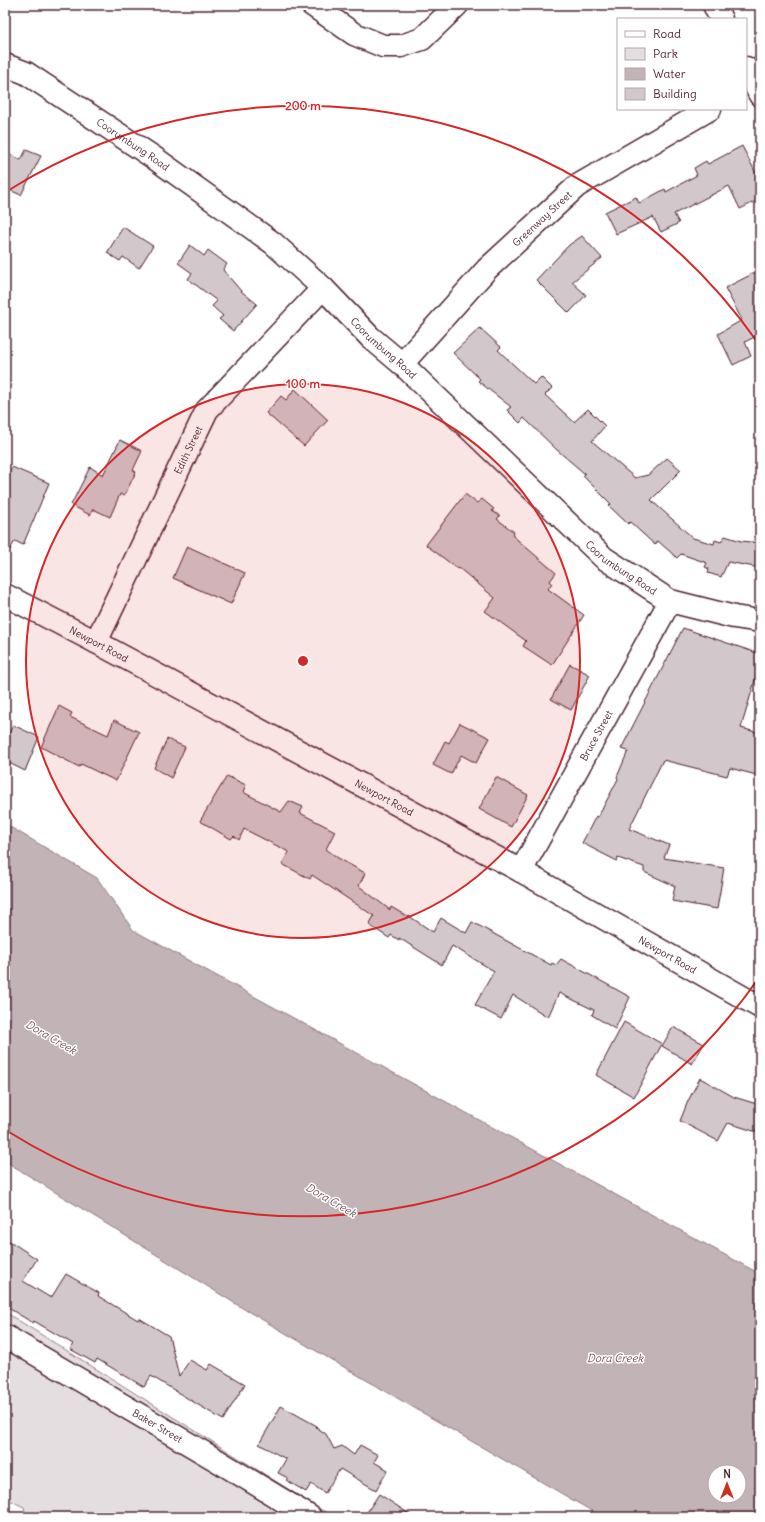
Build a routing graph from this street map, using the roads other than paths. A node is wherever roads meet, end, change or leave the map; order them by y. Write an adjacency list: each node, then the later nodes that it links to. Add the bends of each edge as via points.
1 (312, 5): 2 (street, via 354,34 383,46 401,46 422,39)
2 (457, 5)
3 (714, 5): 4 (street)
4 (720, 18)
5 (5, 65): 7 (street, Coorumbung Road, via 26,73 153,157 272,243)
6 (708, 110): 8 (street, Greenway Street, via 577,186 487,269)
7 (323, 288): 8 (street, Coorumbung Road, via 370,337); 12 (street, Edith Street, via 207,410)
8 (402, 364): 10 (street, Coorumbung Road, via 604,558)
9 (5, 595): 12 (street, Newport Road)
10 (670, 600): 11 (street, Coorumbung Road); 13 (street, Bruce Street)
11 (760, 621)
12 (96, 642): 13 (street, Newport Road)
13 (521, 871): 14 (street, Newport Road)
14 (760, 1007)
15 (5, 1336): 16 (street, Baker Street)
16 (310, 1517)

